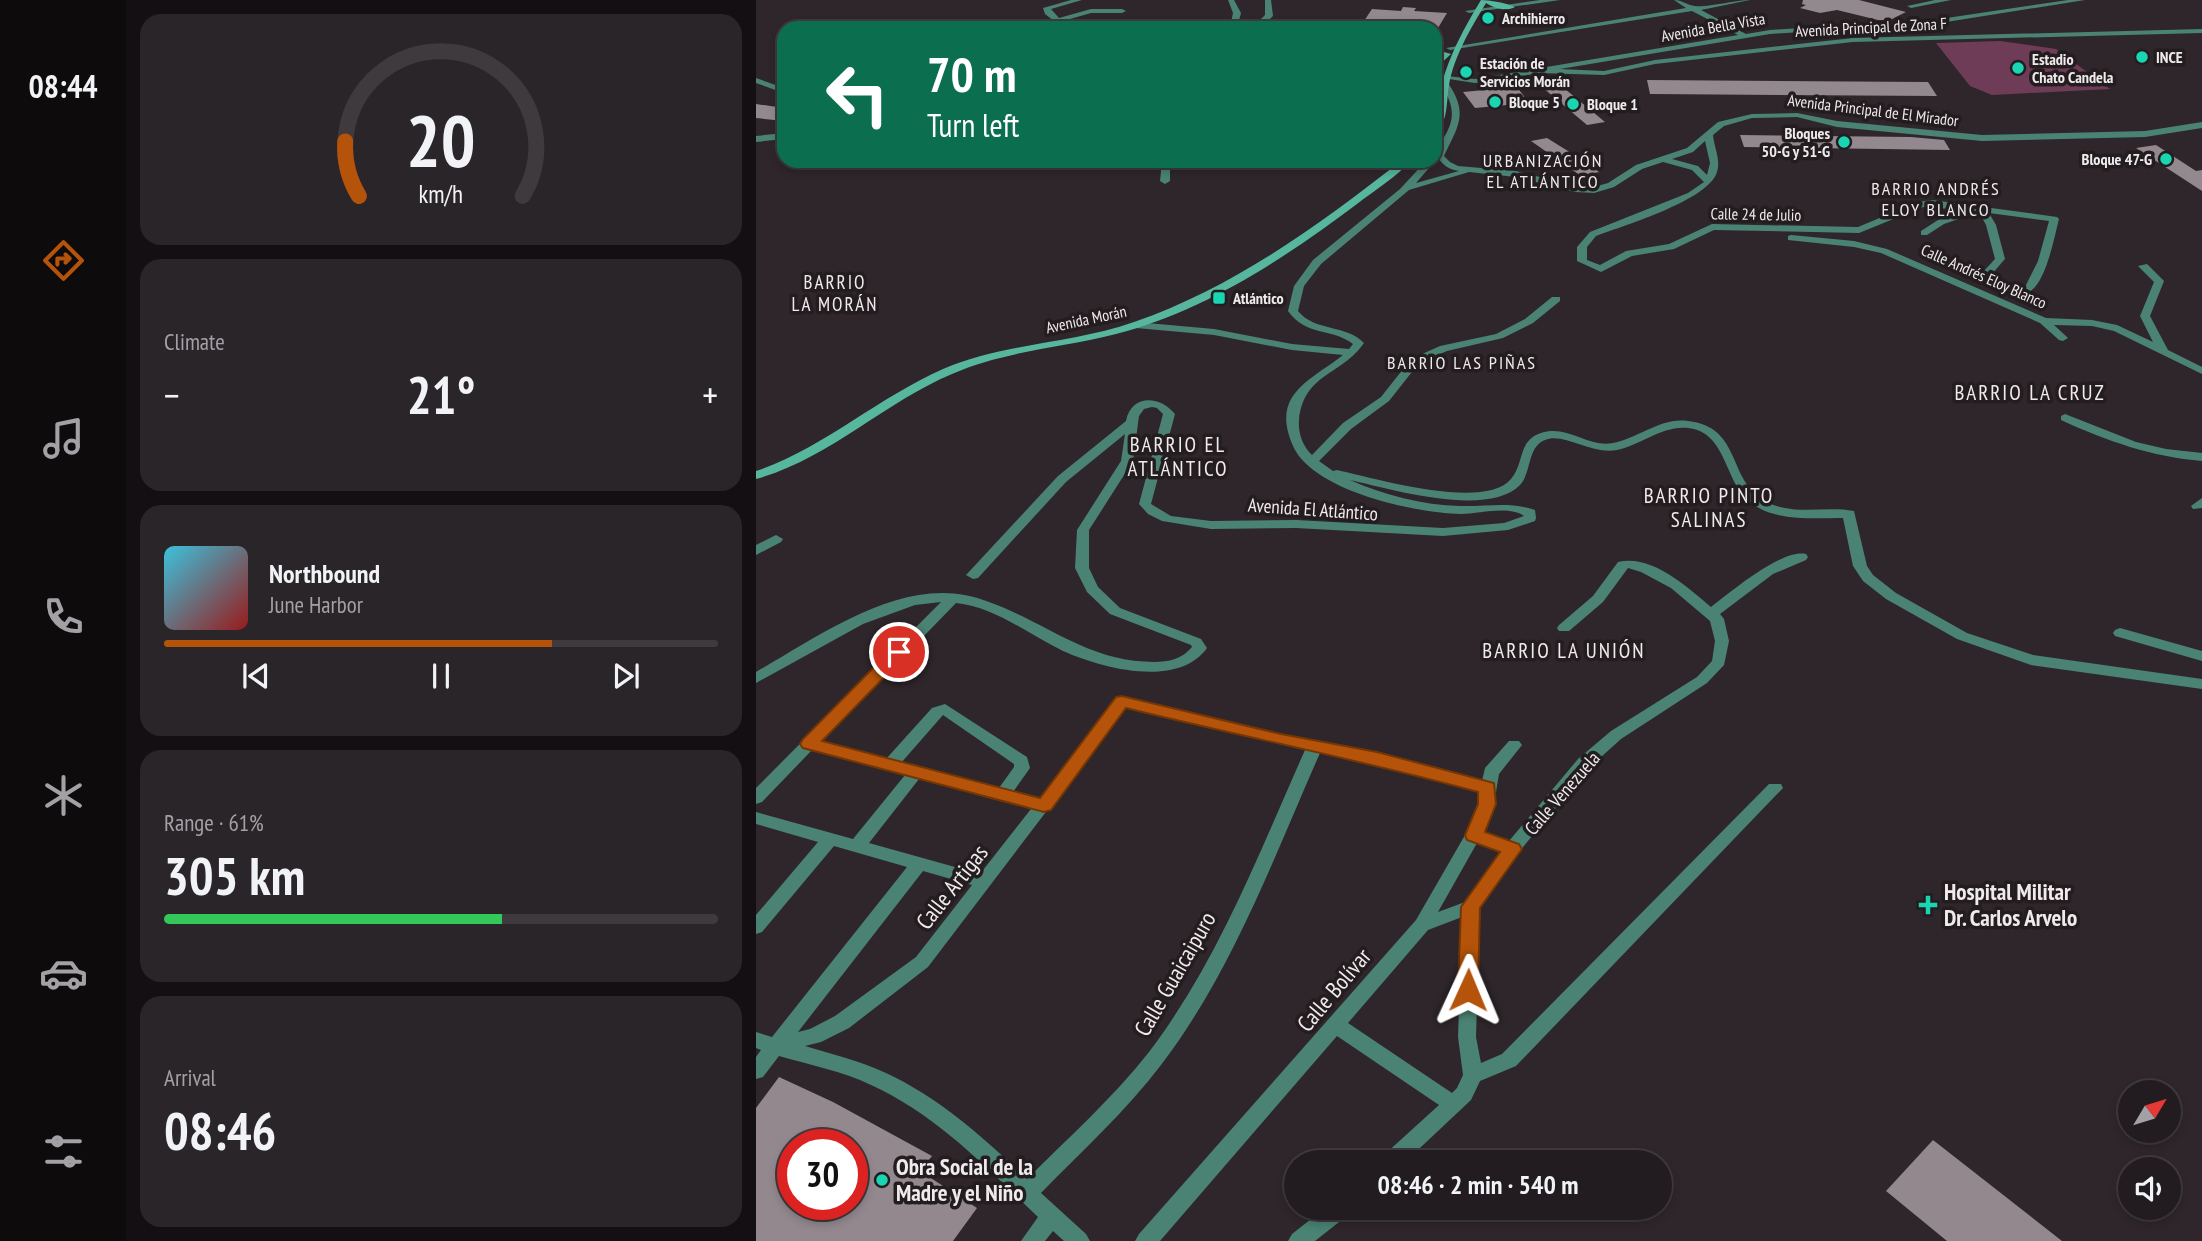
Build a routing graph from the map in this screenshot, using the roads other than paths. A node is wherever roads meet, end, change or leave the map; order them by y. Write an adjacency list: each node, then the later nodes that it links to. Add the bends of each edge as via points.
1 (1079, 0): 17 (street, via 1047,8)
2 (1231, 0): 18 (street)
3 (1269, 0): 19 (street, via 1269,16)
4 (1476, 0): 16 (main road)
5 (1485, 0): 13 (main road); 16 (main road)
6 (1557, 0): 13 (street)
7 (1677, 0): 14 (street)
8 (1747, 0): 14 (street)
9 (1948, 0): 12 (street)
10 (2082, 0): 11 (street, Avenida Bella Vista)
11 (2053, 1): 21 (street, Avenida Bella Vista, via 1938,21)
12 (1911, 6)
13 (1511, 8): 16 (street)
14 (1694, 9): 21 (street); 22 (street)
15 (1122, 11): 17 (street, via 1091,11)
16 (1473, 11): 22 (main road)
17 (1059, 20)
18 (1235, 21)
19 (1264, 21)
20 (2202, 31): 27 (street, Avenida Principal de Zona F, via 1822,42)
21 (1745, 36): 24 (street, Avenida Bella Vista)
22 (1452, 50): 23 (main road); 25 (main road)
23 (1442, 57)
24 (1591, 62): 26 (street, Avenida Bella Vista); 27 (street, via 1578,69)
25 (1442, 68)
26 (1543, 71): 27 (street, Avenida Principal de Zona F); 31 (street, Avenida Bella Vista)
27 (1592, 74)
28 (1442, 75): 32 (main road)
29 (756, 80): 33 (street)
30 (1442, 81): 32 (main road)
31 (1475, 81): 32 (street, Avenida Bella Vista); 34 (street, Avenida Bella Vista)
32 (1445, 82): 34 (street); 36 (main road)
33 (777, 88)
34 (1453, 96): 42 (street, via 1457,122)
35 (1442, 100): 36 (main road)
36 (1444, 102): 37 (main road)
37 (1442, 108)
38 (2202, 125): 39 (street, Avenida Principal de El Mirador, via 2145,134 1982,138 1786,114 1736,118)
39 (1709, 132): 46 (street, Avenida Principal de El Mirador, via 1690,149); 51 (street, Calle 24 de Julio, via 1715,173)
40 (777, 137): 41 (street)
41 (756, 139)
42 (1445, 145): 43 (street); 44 (street, Avenida Principal de El Mirador)
43 (1442, 149)
44 (1442, 152)
45 (1442, 158): 50 (street, Avenida Principal de El Mirador, via 1447,164)
46 (1661, 160): 50 (street, Avenida Principal de El Mirador, via 1639,166 1611,185 1594,190); 51 (street, Calle 24 de Julio, via 1689,165)
47 (1166, 168): 52 (street)
48 (1397, 168): 62 (main road, Avenida Morán, via 1255,267 1199,299)
49 (1424, 168): 53 (street)
50 (1477, 170): 53 (street, Avenida Principal de El Mirador)
51 (1709, 180): 55 (street, Calle 24 de Julio, via 1691,195 1593,234 1582,247 1583,261 1601,269 1629,253 1675,246 1704,229)
52 (1165, 181)
53 (1403, 191): 65 (street, via 1323,256 1300,286 1293,311 1298,320 1355,339 1358,346)
54 (1980, 210): 55 (street, Calle 24 de Julio, via 1927,203 1859,230); 56 (street, via 1941,222); 58 (street, via 1992,225 2000,259); 59 (street, Calle 24 de Julio, via 2054,219 2043,261)
55 (1746, 229): 61 (street, Calle Andrés Eloy Blanco, via 1761,235 1884,251)
56 (1924, 233)
57 (2143, 266): 64 (street, via 2159,281 2145,316)
58 (1987, 273)
59 (2029, 289)
60 (1556, 299): 70 (street, via 1529,321 1499,336 1444,348 1415,361 1385,399 1347,426)
61 (2044, 321): 63 (street); 64 (street, Calle Andrés Eloy Blanco, via 2105,325)
62 (1136, 325): 65 (street); 72 (main road, Avenida Morán, via 1020,349 948,371 826,446)
63 (2063, 338)
64 (2164, 351): 66 (street, Calle Andrés Eloy Blanco)
65 (1351, 352): 70 (street, Avenida El Atlántico, via 1307,383 1295,406 1293,433)
66 (2202, 371)
67 (2065, 418): 69 (street, via 2130,445 2162,454)
68 (1130, 424): 71 (street, Avenida El Atlántico, via 1140,407 1157,403 1168,409 1145,504 1183,522 1306,524 1415,534 1516,524 1532,516 1516,509 1455,510 1399,499 1341,483); 76 (street, via 1062,479); 77 (street, via 1127,461 1083,530 1082,568 1103,603 1192,639 1200,649 1195,655 1166,667 1118,662 1085,654 1000,611)
69 (2202, 457)
70 (1311, 462): 71 (street, Avenida El Atlántico)
71 (1322, 471): 83 (street, via 1436,493 1483,496 1516,484 1523,476 1527,450 1542,436 1562,433 1579,443 1610,448 1673,425 1705,428 1715,436 1754,499 1779,509 1849,514 1860,566 1868,578 1962,636 2031,660)
72 (756, 475)
73 (776, 539): 74 (street)
74 (756, 551)
75 (1801, 556): 78 (street, via 1768,571)
76 (973, 575)
77 (953, 598): 82 (street, via 879,612); 84 (street)
78 (1712, 613): 79 (street, via 1676,585 1633,565 1623,565 1598,599); 98 (street, Calle Venezuela, via 1721,631 1719,662 1702,680 1616,735 1584,763)
79 (1564, 628)
80 (2120, 633): 81 (street)
81 (2202, 656)
82 (756, 678)
83 (2202, 684)
84 (809, 744): 87 (street); 92 (street)
85 (1514, 745): 89 (street, Calle Bolívar, via 1496,764)
86 (1315, 746): 89 (street); 93 (street, Calle Artigas, via 1122,702); 110 (street, Calle Guaicaipuro, via 1217,961 1174,1029 1154,1059)
87 (890, 765): 88 (street); 91 (street, via 941,710 949,710 1021,761 1022,768)
88 (915, 773): 91 (street); 97 (street)
89 (1487, 788): 95 (street, Calle Bolívar, via 1487,804)
90 (1775, 788): 107 (street, via 1509,1060)
91 (1003, 794): 93 (street)
92 (756, 798)
93 (1044, 806): 100 (street, Calle Artigas)
94 (756, 818): 96 (street)
95 (1474, 835): 98 (street); 102 (street, Calle Bolívar)
96 (830, 839): 97 (street); 103 (street)
97 (857, 846): 99 (street)
98 (1512, 849): 101 (street, Calle Venezuela)
99 (920, 863): 100 (street); 105 (street)
100 (985, 882): 105 (street, Calle Artigas, via 922,962 900,981 814,1036)
101 (1471, 907): 102 (street); 107 (street, via 1467,1037)
102 (1422, 925): 104 (street, Calle Bolívar)
103 (756, 927)
104 (1337, 1026): 108 (street); 115 (street, Calle Bolívar)
105 (765, 1043): 106 (street); 110 (street, via 836,1062 897,1087 969,1139)
106 (756, 1070)
107 (1473, 1075): 108 (street)
108 (1453, 1104): 109 (street)
109 (1404, 1150)
110 (1027, 1193): 111 (street)
111 (1051, 1217): 113 (street); 114 (street)
112 (1326, 1220): 116 (street)
113 (1032, 1241)
114 (1079, 1241)
115 (1146, 1241)
116 (1299, 1241)

